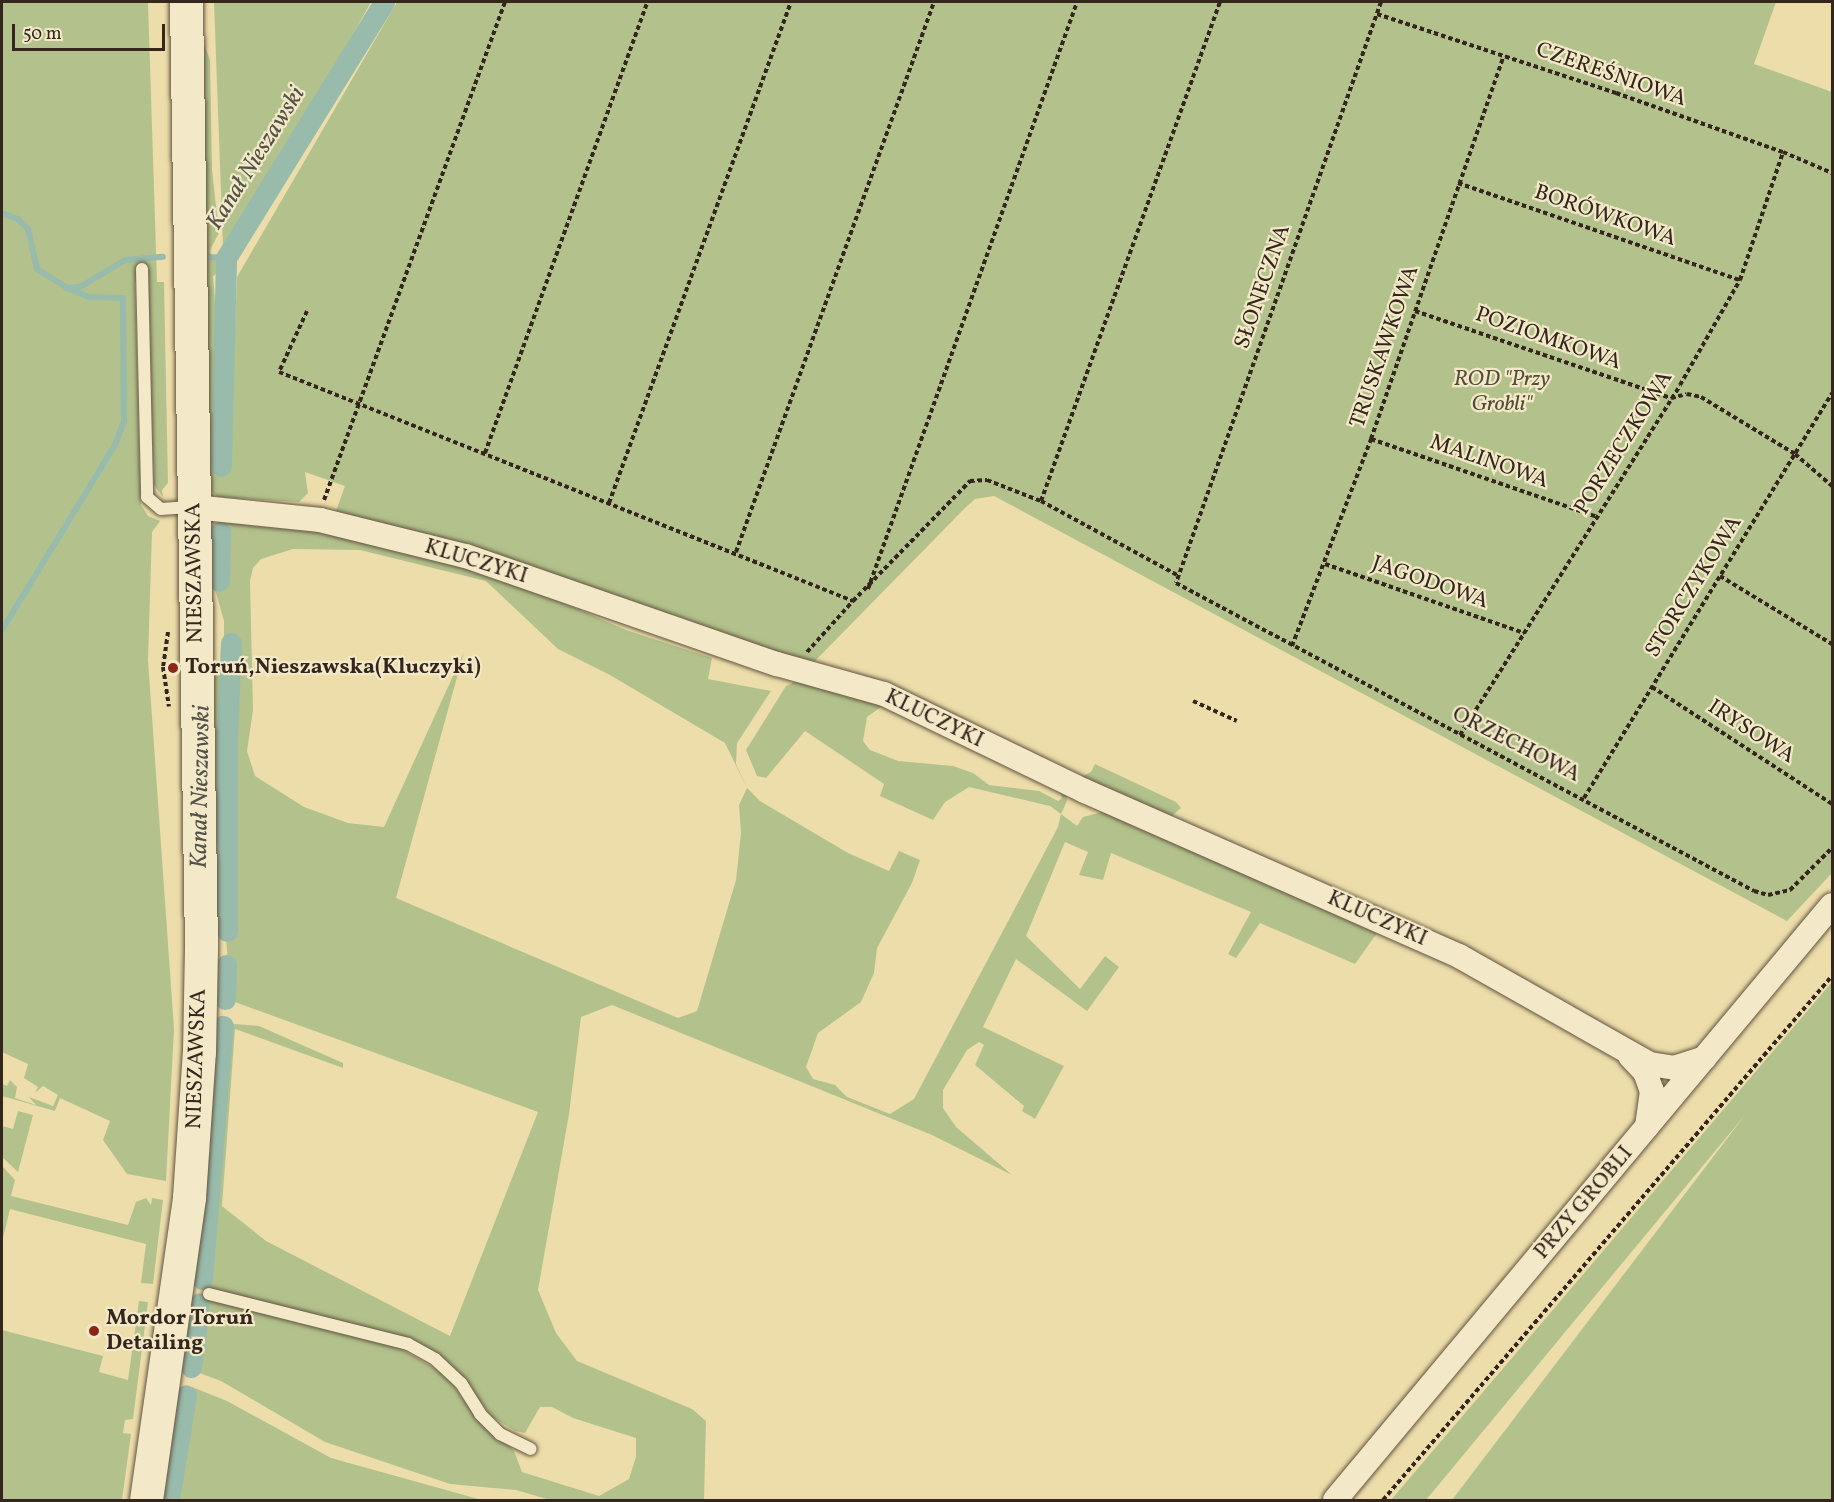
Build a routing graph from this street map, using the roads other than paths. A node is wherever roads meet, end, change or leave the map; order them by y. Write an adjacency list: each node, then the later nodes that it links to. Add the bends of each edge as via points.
1 (186, 2): 3 (main road, NIESZAWSKA)
2 (142, 269): 3 (lane, via 147,497 161,509)
3 (194, 507): 5 (street, KLUCZYKI, via 320,520 466,556 793,668 884,694 1084,791 1459,956); 10 (main road, NIESZAWSKA, via 199,1052 189,1197)
4 (1833, 905): 6 (street, PRZY GROBLI)
5 (1630, 1056): 6 (street, KLUCZYKI, via 1650,1065 1674,1068); 7 (street, KLUCZYKI, via 1645,1072 1652,1091)
6 (1704, 1058): 7 (street, PRZY GROBLI)
7 (1647, 1128): 11 (street, PRZY GROBLI)
8 (209, 1294): 9 (lane, via 408,1344 435,1359 461,1383 480,1414 501,1434)
9 (531, 1449)
10 (146, 1500)
11 (1335, 1500)

